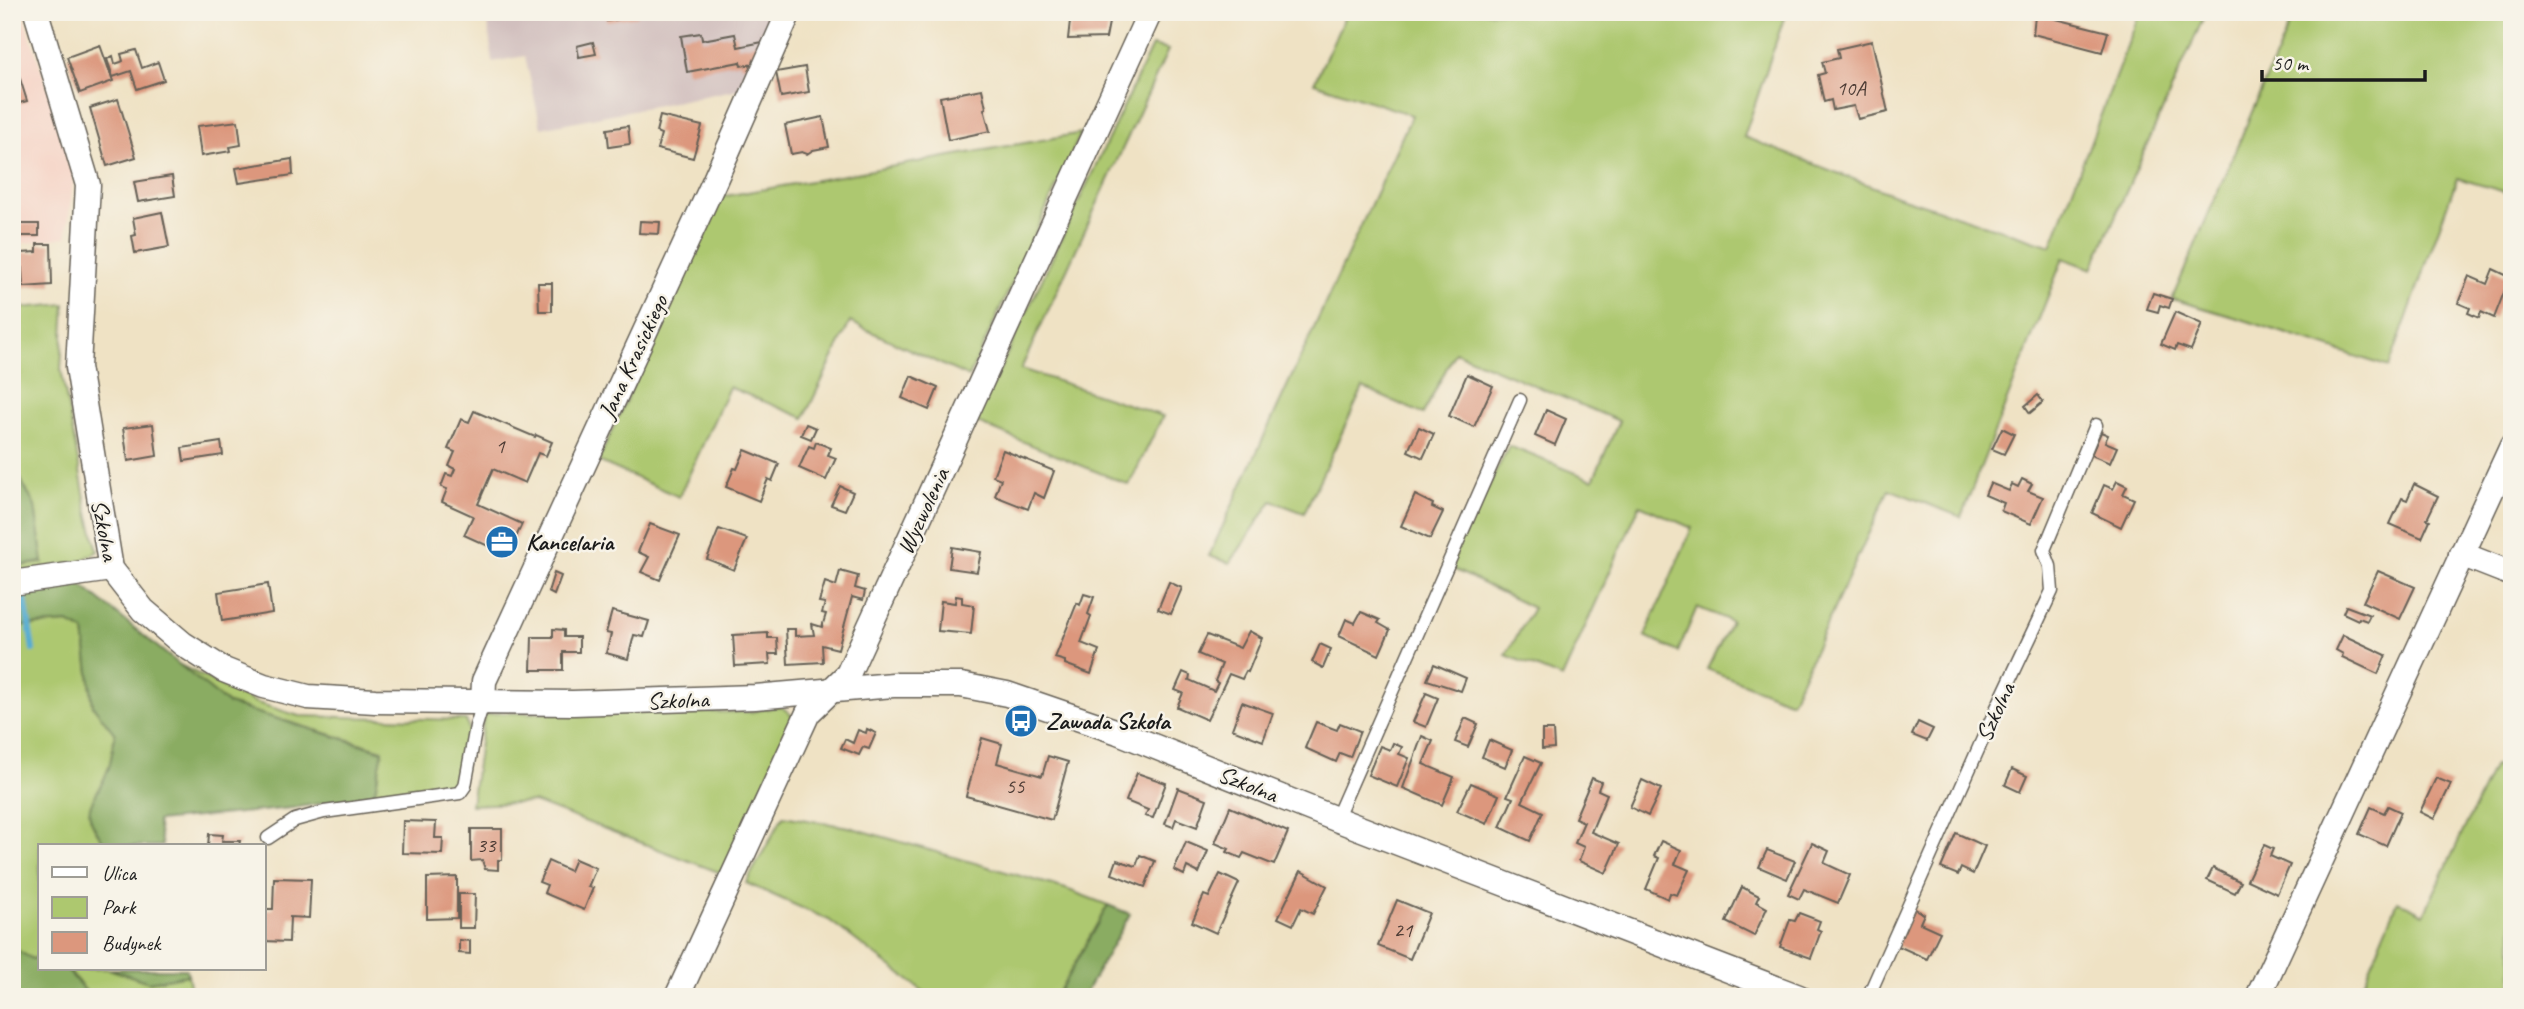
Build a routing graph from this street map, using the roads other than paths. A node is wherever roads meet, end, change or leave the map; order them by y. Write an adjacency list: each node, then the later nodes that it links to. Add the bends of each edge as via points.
1 (36, 12): 8 (street, Szkolna, via 88,185 78,367)
2 (789, 12): 12 (street, Jana Krasickiego, via 484,681)
3 (1150, 12): 11 (street, Wyzwolenia, via 848,674)
4 (1520, 400): 13 (lane)
5 (2096, 425): 17 (lane, Szkolna, via 2044,550 2052,591)
6 (2512, 446): 7 (street)
7 (2461, 554): 9 (street); 18 (street)
8 (111, 569): 10 (street); 12 (street, Szkolna, via 143,610 183,644 223,670 264,686 308,698)
9 (2512, 574)
10 (12, 583)
11 (830, 691): 12 (street, Szkolna, via 573,704); 13 (street, Szkolna, via 961,685 1007,694 1118,732); 15 (street, Wyzwolenia, via 808,713)
12 (483, 703): 14 (lane, via 460,793 324,812 295,820)
13 (1336, 818): 16 (street, Szkolna)
14 (268, 838)
15 (677, 997)
16 (1799, 997)
17 (1868, 997)
18 (2258, 997)

